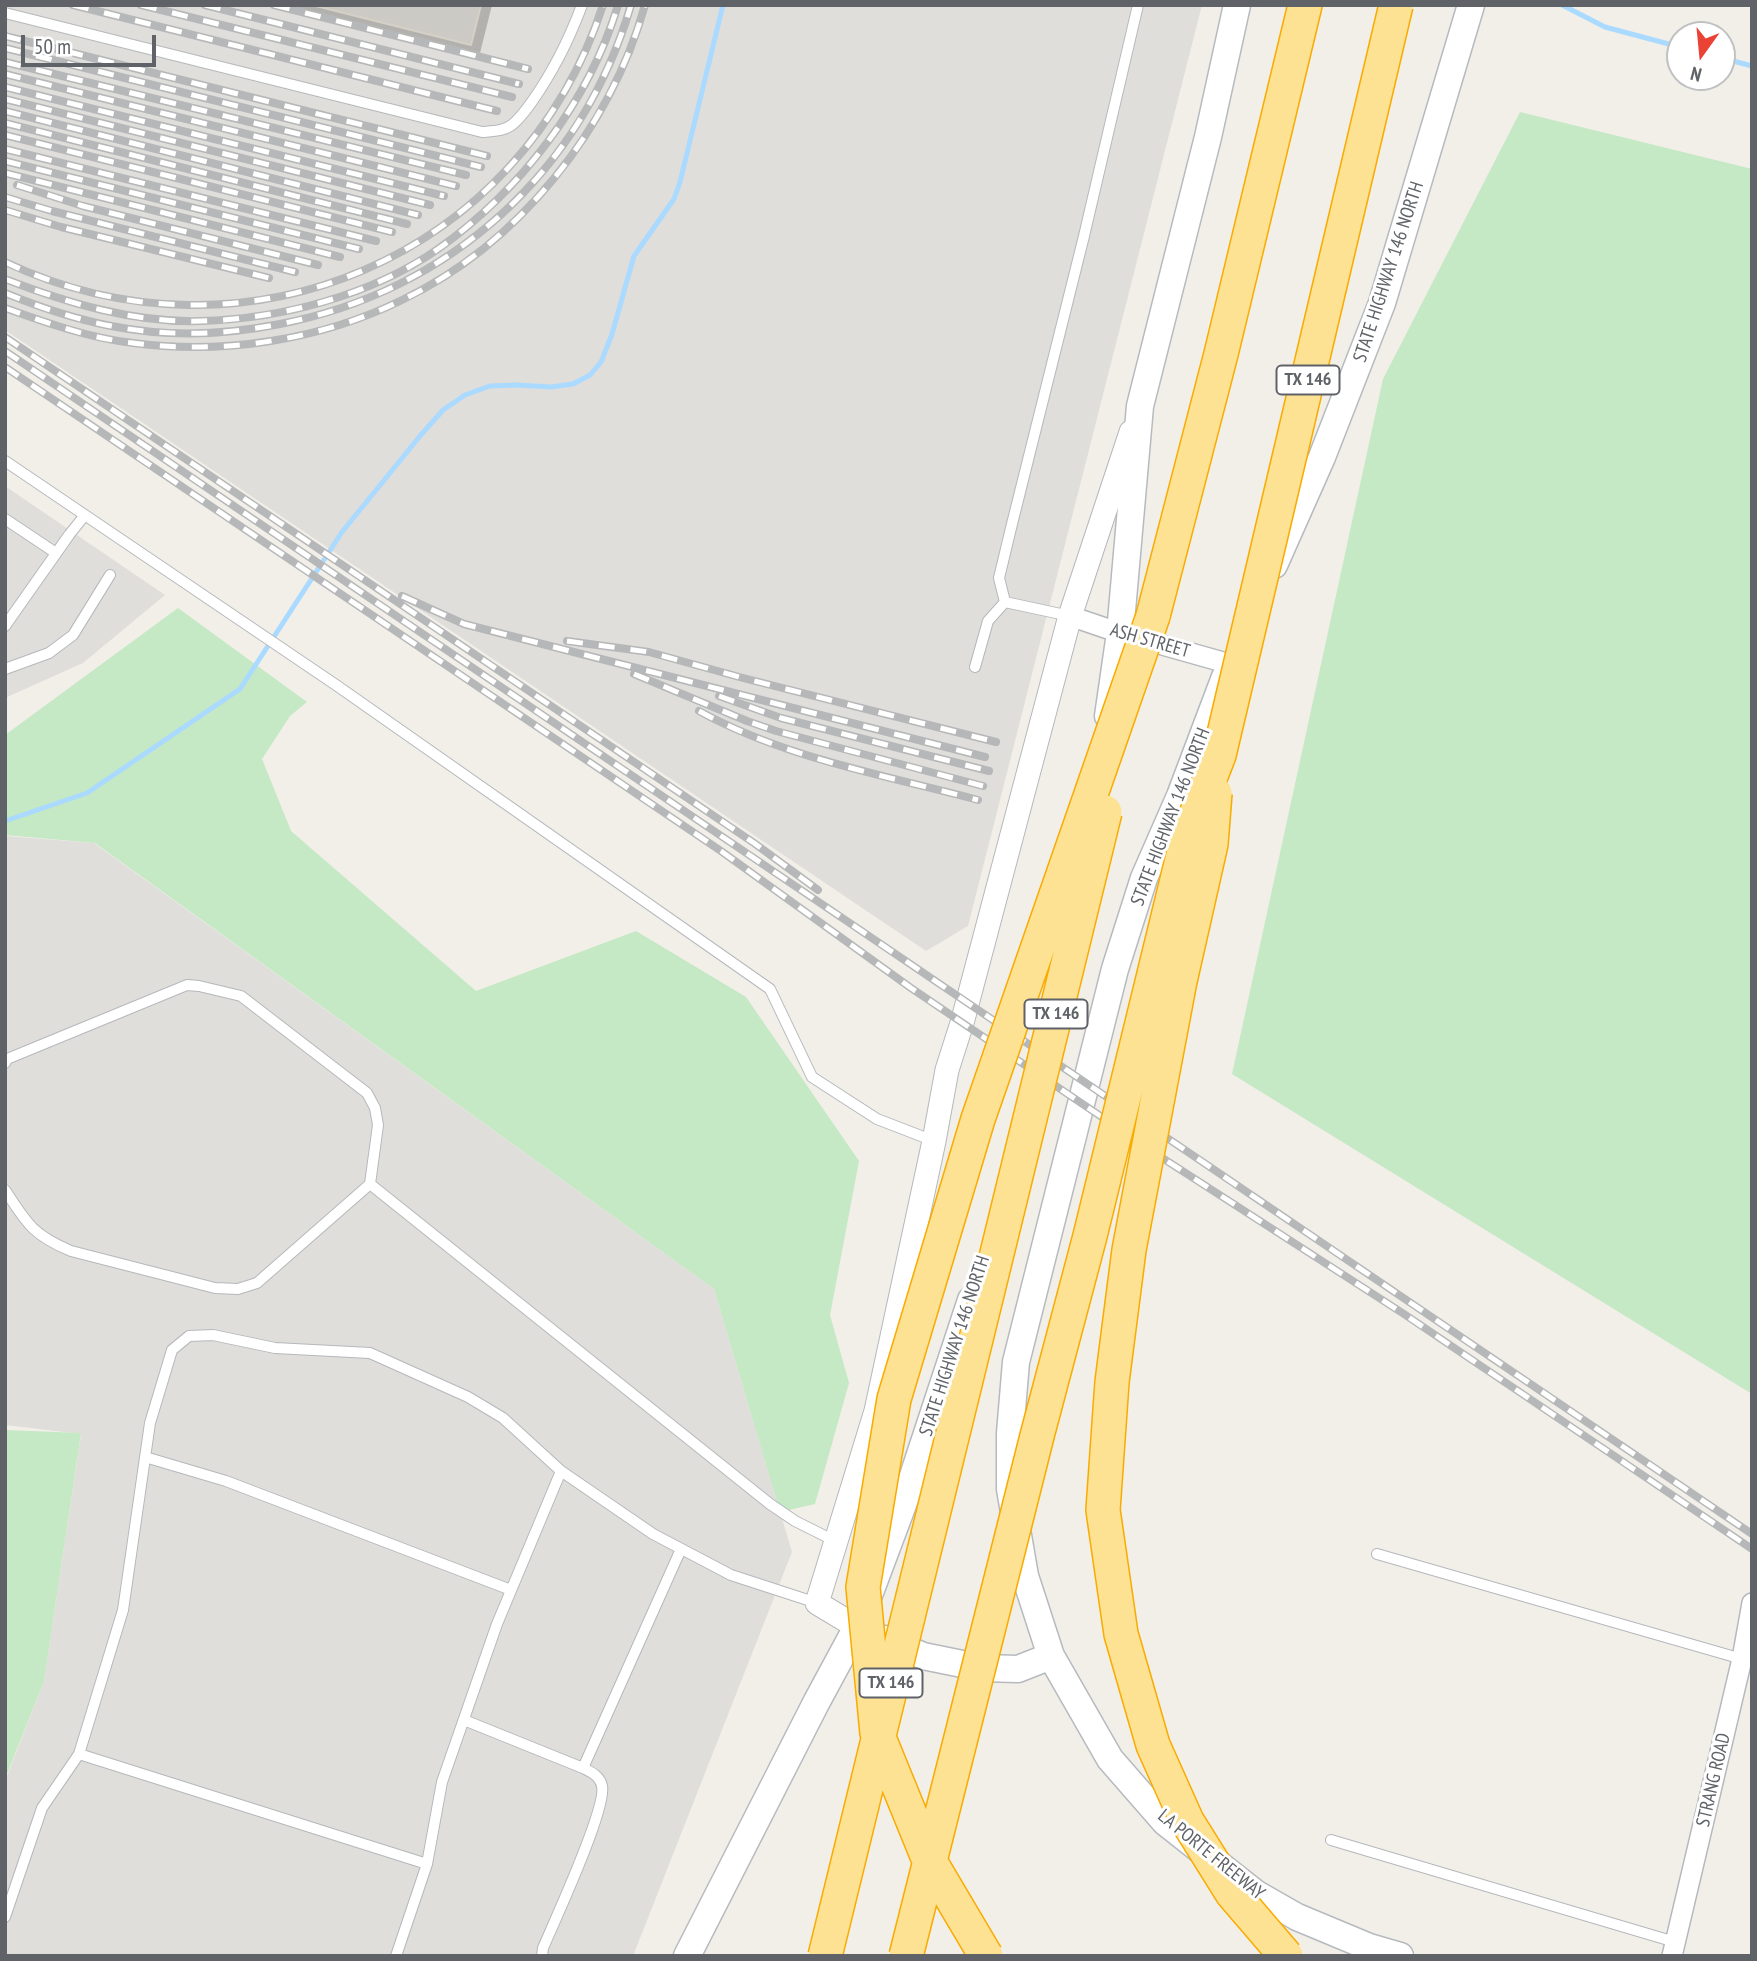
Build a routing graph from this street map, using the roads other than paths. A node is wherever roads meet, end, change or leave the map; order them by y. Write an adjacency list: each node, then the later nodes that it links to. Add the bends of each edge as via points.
1 (582, 5): 7 (lane, via 563,50 523,114 499,131 482,132)
2 (1138, 5): 14 (lane, via 1010,528 999,578)
3 (1237, 5): 8 (main road, STATE HIGHWAY 146 NORTH)
4 (1305, 5): 16 (highway, TX 146)
5 (1396, 5): 22 (highway, TX 146, bridge)
6 (1469, 10): 19 (main road, STATE HIGHWAY 146 NORTH, via 1382,303 1322,457)
7 (5, 13)
8 (1140, 406): 15 (street, STATE HIGHWAY 146 NORTH); 18 (main road, STATE HIGHWAY 146 NORTH)
9 (5, 461): 10 (lane)
10 (85, 515): 12 (lane); 24 (lane, via 770,989 812,1077 877,1119)
11 (5, 519): 12 (lane)
12 (56, 553): 17 (lane)
13 (110, 575): 21 (lane, via 73,635 49,653)
14 (1005, 601): 15 (lane); 20 (lane, via 988,621)
15 (1070, 616): 18 (street, ASH STREET); 24 (street, STATE HIGHWAY 146 NORTH, via 947,1070)
16 (1153, 616): 48 (highway, TX 146, bridge); 50 (highway, bridge, via 978,1119 894,1399 863,1587 877,1733 929,1858)
17 (5, 626)
18 (1120, 633): 19 (street, ASH STREET); 35 (main road, STATE HIGHWAY 146 NORTH, via 1075,935 954,1355)
19 (1230, 664): 36 (main road, STATE HIGHWAY 146 NORTH, via 1144,878 1115,969 1016,1362 1010,1489 1025,1576)
20 (975, 667)
21 (5, 669)
22 (1219, 755): 49 (highway, TX 146, bridge, via 1184,848); 51 (highway, bridge, via 1211,844 1129,1250 1112,1382 1103,1510 1121,1634 1153,1745 1187,1821 1232,1893)
23 (6, 1060): 25 (lane, via 187,985 241,996 367,1093 379,1125)
24 (934, 1141): 29 (street, STATE HIGHWAY 146 NORTH, via 876,1411)
25 (370, 1184): 26 (lane, via 257,1283 238,1289 215,1288 49,1242 26,1224); 29 (lane, via 770,1504)
26 (5, 1190)
27 (145, 1457): 28 (lane, via 172,1350 189,1336 213,1335 275,1348 370,1353 503,1418); 32 (lane, via 226,1481); 39 (lane, via 123,1610)
28 (561, 1471): 30 (lane); 32 (lane)
29 (836, 1542): 33 (street, STATE HIGHWAY 146 NORTH)
30 (681, 1549): 33 (lane, via 731,1575); 40 (lane)
31 (1377, 1554): 37 (lane)
32 (511, 1590): 38 (lane)
33 (817, 1603): 35 (street)
34 (1752, 1603): 37 (street, STRANG ROAD)
35 (857, 1627): 36 (main road, via 923,1656 982,1668 1018,1670); 47 (main road, STATE HIGHWAY 146 NORTH)
36 (1051, 1656): 52 (main road, LA PORTE FREEWAY, via 1111,1759 1165,1822 1255,1893 1297,1917)
37 (1747, 1662): 44 (street, STRANG ROAD)
38 (464, 1720): 40 (lane); 42 (lane, via 442,1782)
39 (79, 1754): 42 (lane); 43 (lane, via 42,1808)
40 (583, 1768): 46 (lane, via 596,1774 602,1798)
41 (1331, 1840): 44 (lane)
42 (427, 1864): 45 (lane)
43 (5, 1917)
44 (1673, 1949)
45 (396, 1956)
46 (542, 1956)
47 (687, 1956)
48 (825, 1956)
49 (906, 1956)
50 (986, 1956)
51 (1286, 1956)
52 (1400, 1956)

